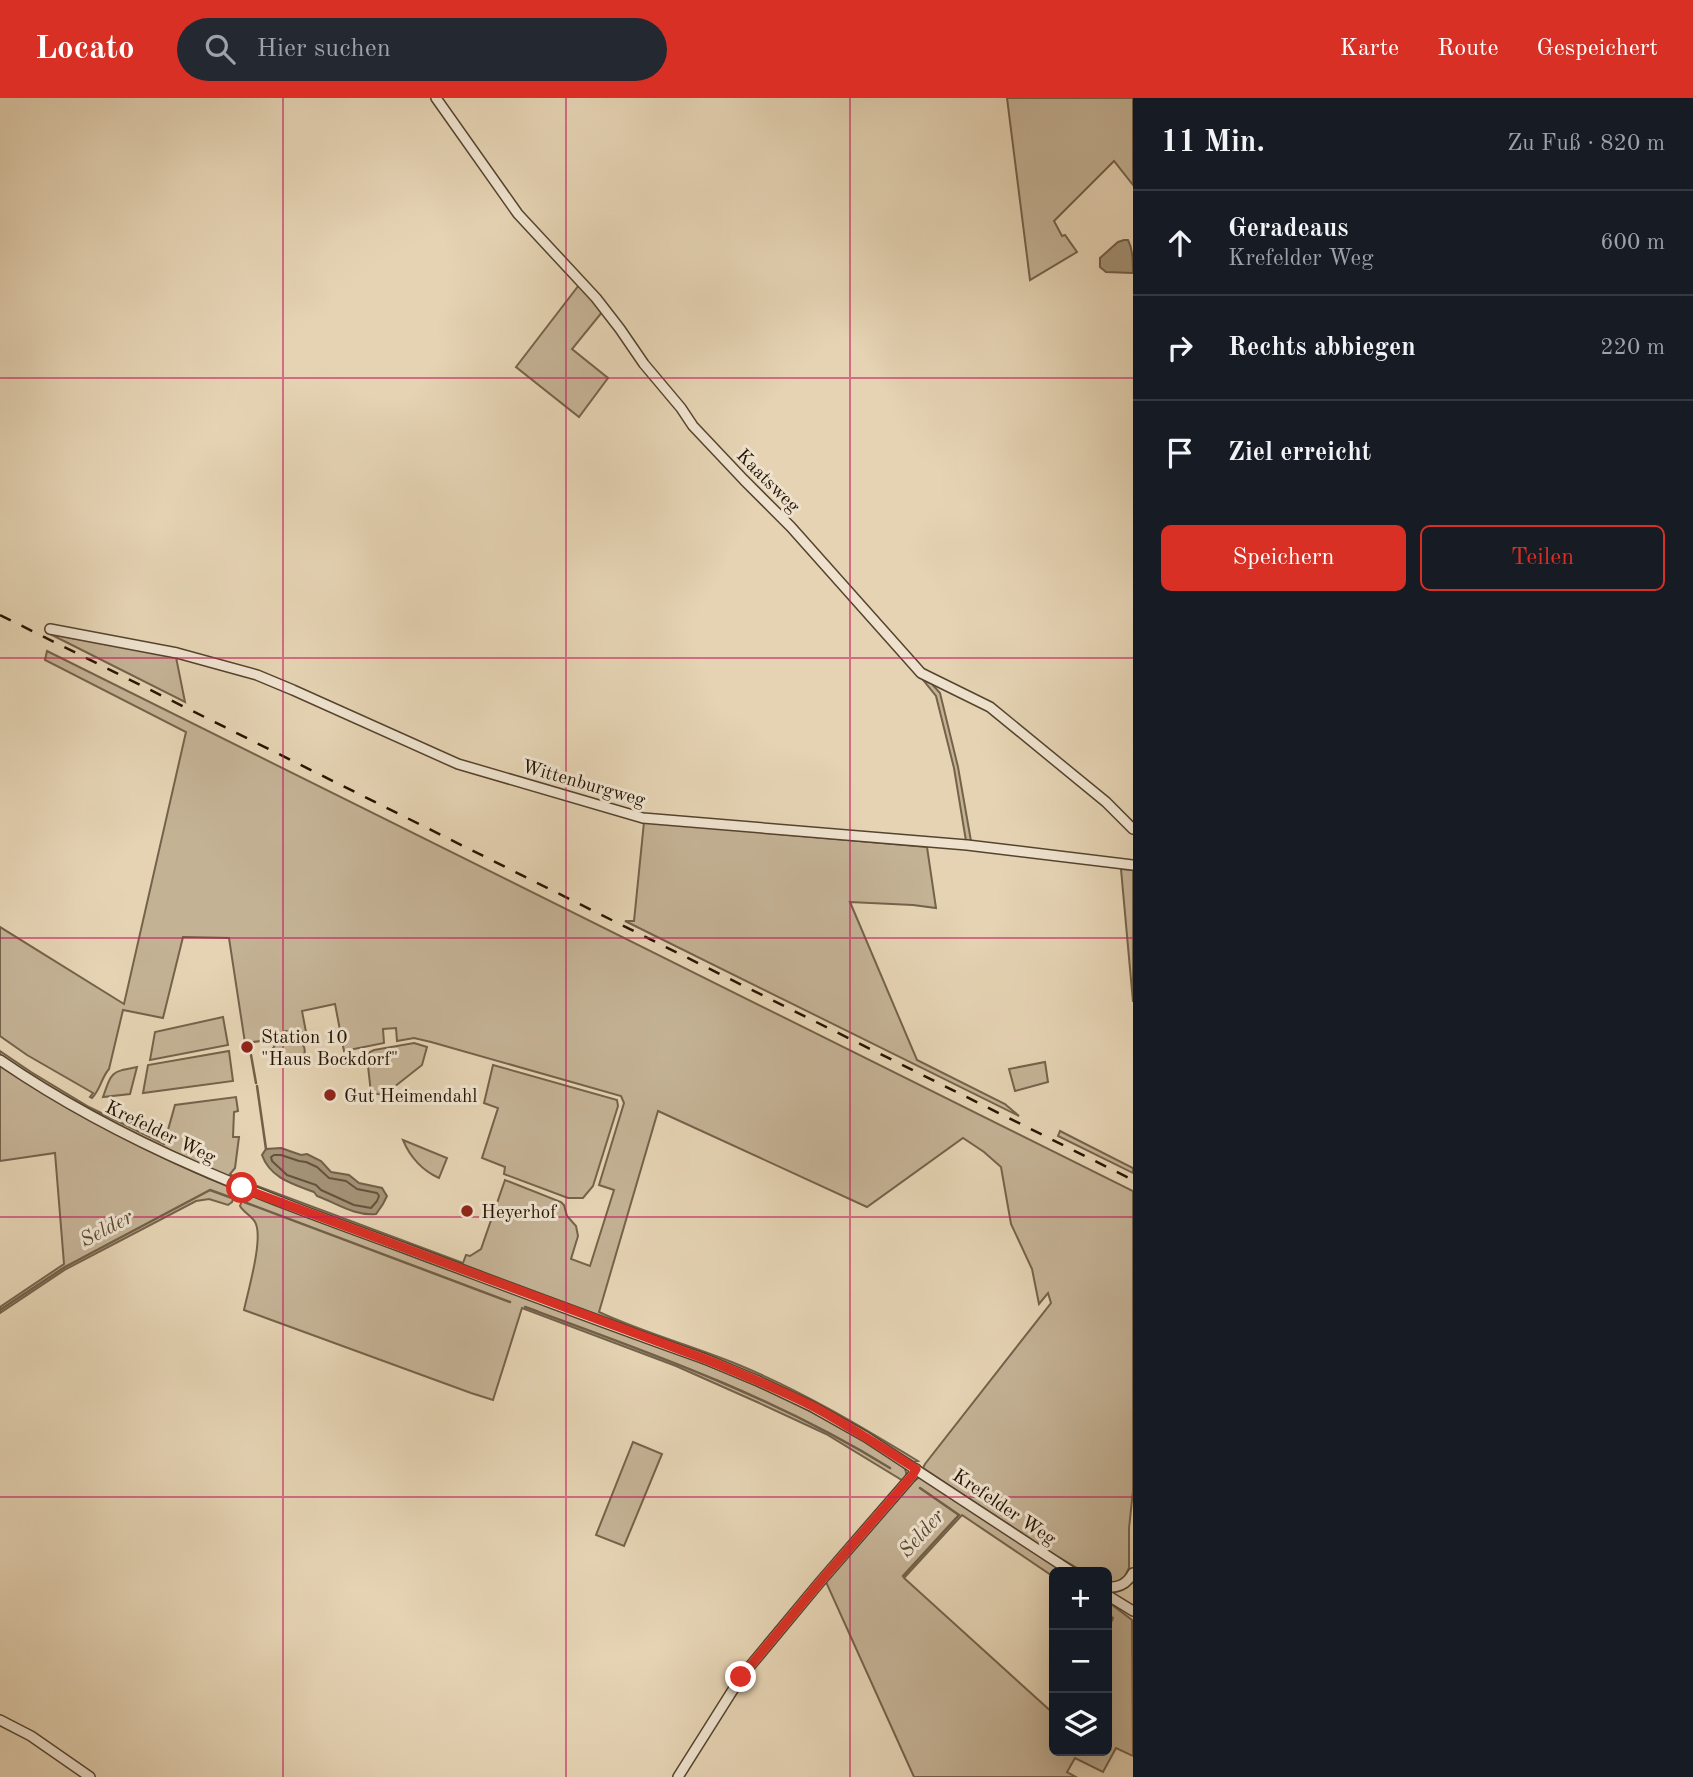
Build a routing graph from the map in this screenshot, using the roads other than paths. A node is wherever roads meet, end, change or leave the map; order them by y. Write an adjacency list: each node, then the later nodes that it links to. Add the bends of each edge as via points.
1 (436, 98): 3 (street, Kaatsweg, via 518,214 596,298 693,426 791,527 921,673 990,707)
2 (50, 629): 4 (street, Wittenburgweg, via 177,653 257,675 458,764 643,818 967,845)
3 (1133, 829)
4 (1133, 865)
5 (0, 1060): 6 (street, Krefelder Weg, via 151,1148 273,1200 758,1381 813,1407)
6 (916, 1469): 7 (street, Krefelder Weg); 14 (street, via 741,1677)
7 (1064, 1567)
8 (1133, 1573): 9 (street, via 1124,1584)
9 (1112, 1587)
10 (1112, 1598): 11 (street)
11 (1133, 1611)
12 (0, 1720): 13 (street)
13 (90, 1777)
14 (678, 1777)

